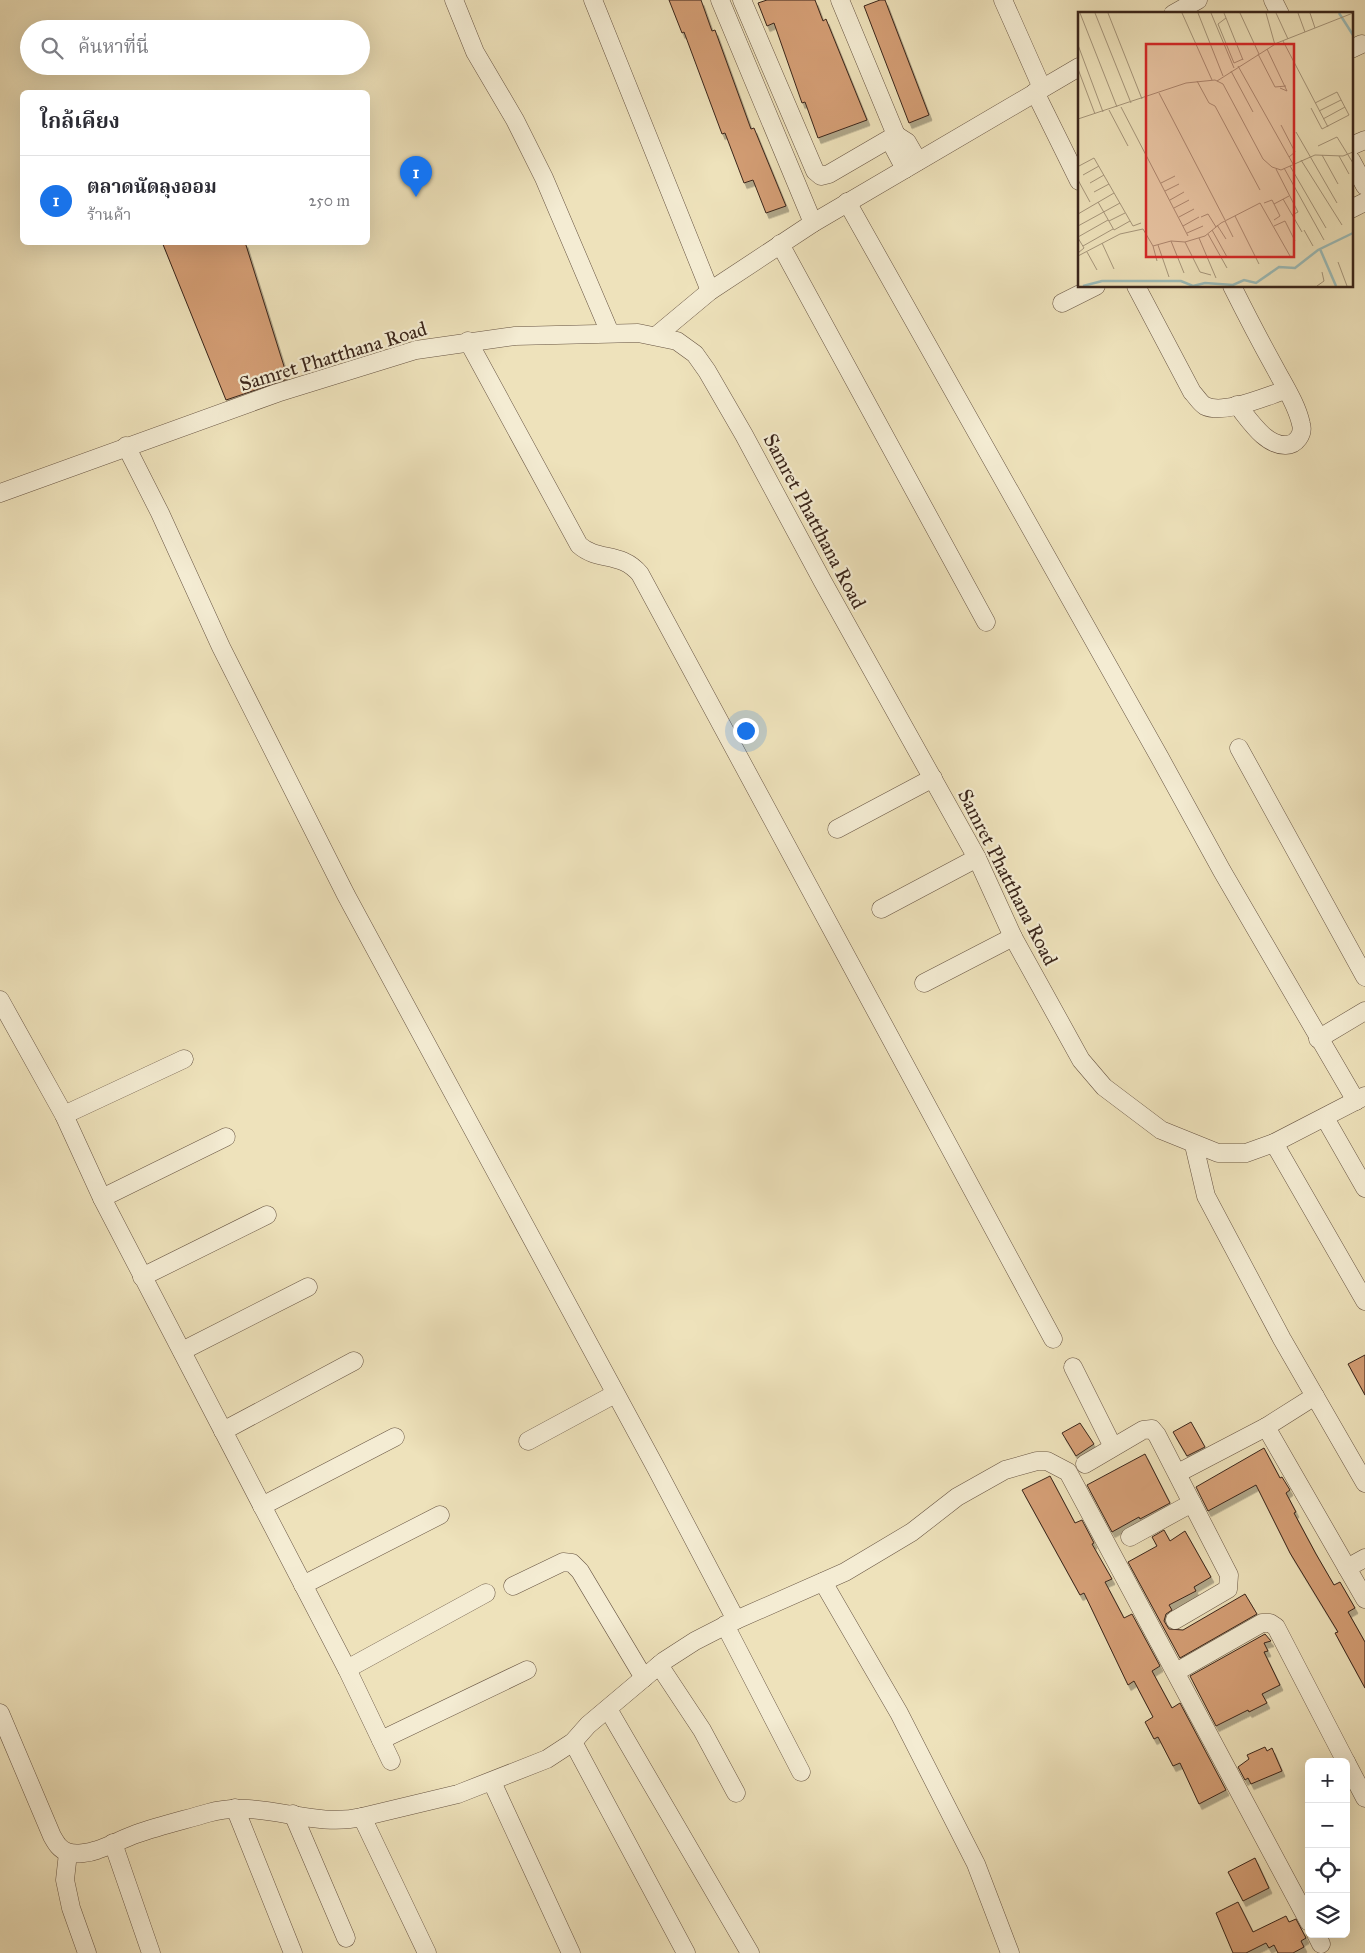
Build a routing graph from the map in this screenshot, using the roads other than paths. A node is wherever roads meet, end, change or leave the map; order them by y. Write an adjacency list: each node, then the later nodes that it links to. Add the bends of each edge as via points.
1 (454, 0): 28 (street, via 475,52 544,178)
2 (592, 0): 26 (street)
3 (720, 0): 21 (street)
4 (742, 0): 11 (street, via 815,171 821,176 829,174)
5 (840, 0): 11 (street)
6 (1002, 0): 10 (street)
7 (1273, 0): 8 (street)
8 (1279, 12)
9 (1078, 68): 10 (street)
10 (1038, 90): 15 (street); 16 (street)
11 (896, 135): 15 (street, via 894,148)
12 (1365, 140): 13 (street)
13 (1352, 146)
14 (1352, 162): 17 (street)
15 (911, 165): 18 (street)
16 (1078, 178)
17 (1365, 186)
18 (848, 202): 21 (street); 46 (street)
19 (1365, 202): 20 (street)
20 (1352, 208)
21 (813, 222): 22 (street)
22 (780, 244): 26 (street); 35 (street)
23 (1092, 288): 27 (street)
24 (1137, 288): 32 (street, via 1192,392 1203,405 1215,409)
25 (1233, 288): 31 (street)
26 (710, 291): 29 (street)
27 (1062, 303)
28 (610, 334): 29 (street, Samret Phatthana Road); 30 (street, Samret Phatthana Road, via 515,336)
29 (656, 336): 37 (street, Samret Phatthana Road, via 677,341 695,354 707,371)
30 (468, 341): 33 (street, Samret Phatthana Road, via 372,362); 60 (street, via 579,545 586,551 631,563 640,574)
31 (1286, 390): 32 (street); 32 (street, via 1301,424 1297,441 1287,446 1276,444 1262,434)
32 (1237, 405)
33 (126, 446): 34 (street, Samret Phatthana Road); 64 (street, via 221,648 346,895)
34 (0, 494)
35 (986, 622)
36 (1239, 748): 42 (street)
37 (933, 778): 38 (street); 39 (street, Samret Phatthana Road)
38 (837, 829)
39 (977, 858): 40 (street); 41 (street, Samret Phatthana Road)
40 (881, 909)
41 (1013, 937): 43 (street); 53 (street, Samret Phatthana Road, via 1081,1060 1104,1087 1161,1130)
42 (1365, 977)
43 (924, 983)
44 (0, 1000): 49 (street)
45 (1365, 1011): 46 (street)
46 (1318, 1039): 48 (street)
47 (184, 1059): 49 (street)
48 (1360, 1099): 50 (street, Samret Phatthana Road)
49 (64, 1115): 55 (street)
50 (1325, 1118): 52 (street, Samret Phatthana Road); 54 (street)
51 (226, 1138): 55 (street)
52 (1274, 1143): 53 (street, Samret Phatthana Road, via 1246,1153 1218,1153); 59 (street)
53 (1194, 1145): 65 (street, via 1206,1196)
54 (1365, 1188)
55 (102, 1198): 57 (street)
56 (267, 1215): 57 (street)
57 (142, 1276): 61 (street)
58 (308, 1288): 61 (street)
59 (1365, 1300)
60 (1053, 1339)
61 (182, 1351): 67 (street)
62 (354, 1361): 67 (street)
63 (1073, 1367): 70 (street)
64 (615, 1394): 69 (street); 86 (street)
65 (1315, 1396): 66 (street); 73 (street)
66 (1266, 1427): 72 (street); 79 (street)
67 (223, 1431): 75 (street)
68 (395, 1437): 75 (street)
69 (528, 1441)
70 (1113, 1447): 71 (street); 72 (street, via 1143,1430 1152,1429)
71 (1085, 1464)
72 (1178, 1473): 74 (street)
73 (1365, 1483)
74 (1192, 1503): 77 (street); 85 (street, via 1229,1575 1230,1584 1228,1589)
75 (262, 1506): 81 (street)
76 (440, 1515): 81 (street)
77 (1130, 1537)
78 (1365, 1558): 79 (street)
79 (1347, 1568): 84 (street)
80 (824, 1582): 86 (street); 90 (street, via 884,1550 957,1497 1005,1470 1030,1462 1047,1462 1068,1472); 117 (street, via 899,1713 976,1864)
81 (303, 1585): 88 (street)
82 (513, 1586): 91 (street, via 563,1562 572,1564 580,1571)
83 (486, 1593): 88 (street)
84 (1365, 1599)
85 (1174, 1620)
86 (731, 1623): 87 (street, via 695,1641); 99 (street)
87 (659, 1665): 91 (street); 101 (street, via 702,1730)
88 (347, 1669): 94 (street)
89 (527, 1670): 94 (street)
90 (1176, 1672): 96 (street, via 1262,1623 1270,1623 1276,1627); 108 (street)
91 (644, 1678): 92 (street)
92 (608, 1709): 95 (street); 116 (street)
93 (0, 1713): 107 (street, via 52,1836 58,1847)
94 (381, 1740): 97 (street)
95 (573, 1742): 100 (street, via 547,1759); 115 (street)
96 (1344, 1758)
97 (391, 1761)
98 (1350, 1770): 102 (street)
99 (801, 1772)
100 (492, 1782): 105 (street); 114 (street)
101 (736, 1793)
102 (1365, 1798)
103 (235, 1808): 104 (street); 106 (street, via 211,1812); 112 (street)
104 (293, 1814): 105 (street, via 344,1821); 109 (street)
105 (362, 1817): 113 (street)
106 (113, 1843): 107 (street, via 97,1850); 111 (street)
107 (68, 1853): 110 (street, via 65,1880)
108 (1305, 1914)
109 (346, 1938)
110 (87, 1953)
111 (151, 1953)
112 (293, 1953)
113 (428, 1953)
114 (571, 1953)
115 (686, 1953)
116 (750, 1953)
117 (1010, 1953)

